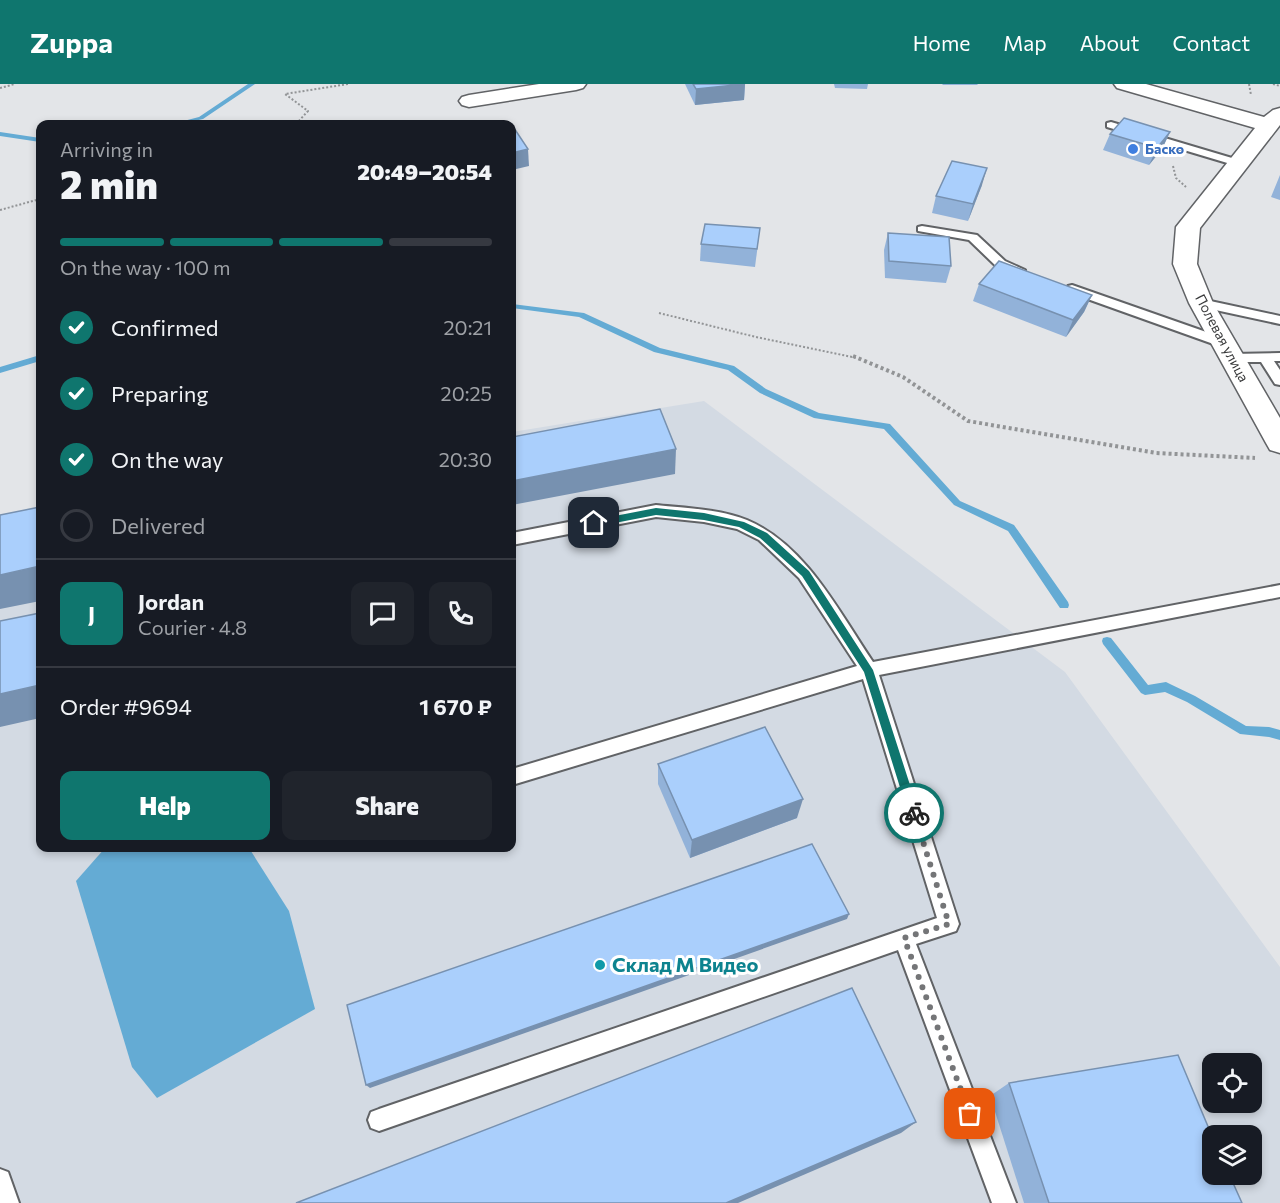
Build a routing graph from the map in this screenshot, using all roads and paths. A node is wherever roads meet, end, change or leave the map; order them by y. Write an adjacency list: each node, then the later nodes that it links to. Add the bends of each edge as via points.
1 (15, 84): 7 (path)
2 (348, 84): 10 (path, via 285,94 308,111)
3 (576, 84): 8 (street)
4 (1124, 84): 9 (street)
5 (1273, 84): 6 (path)
6 (1280, 86)
7 (0, 88)
8 (469, 101)
9 (1274, 119): 12 (street)
10 (300, 120)
11 (1110, 125): 12 (lane)
12 (1238, 163): 18 (street, Полевая улица, via 1188,227 1185,264)
13 (36, 200): 14 (path)
14 (0, 210)
15 (922, 229): 16 (lane, via 973,237 1001,264)
16 (1035, 275)
17 (1057, 283): 21 (lane)
18 (1201, 303): 20 (lane); 21 (street, Полевая улица)
19 (659, 313): 27 (path, via 756,338 852,356 903,376 968,421 1155,453)
20 (1280, 320)
21 (1228, 350): 22 (lane); 25 (street, Полевая улица)
22 (1265, 357): 23 (lane); 24 (lane)
23 (1280, 357)
24 (1280, 381)
25 (1273, 419): 26 (street, Полевая улица)
26 (1280, 442)
27 (1257, 458)
28 (516, 538): 30 (lane, via 656,511 741,524 764,536 806,574)
29 (1280, 591): 30 (lane)
30 (868, 670): 31 (lane); 32 (lane, via 949,924)
31 (516, 776)
32 (904, 938): 33 (lane); 36 (lane)
33 (379, 1120)
34 (0, 1180): 35 (lane)
35 (7, 1203)
36 (1004, 1203)

